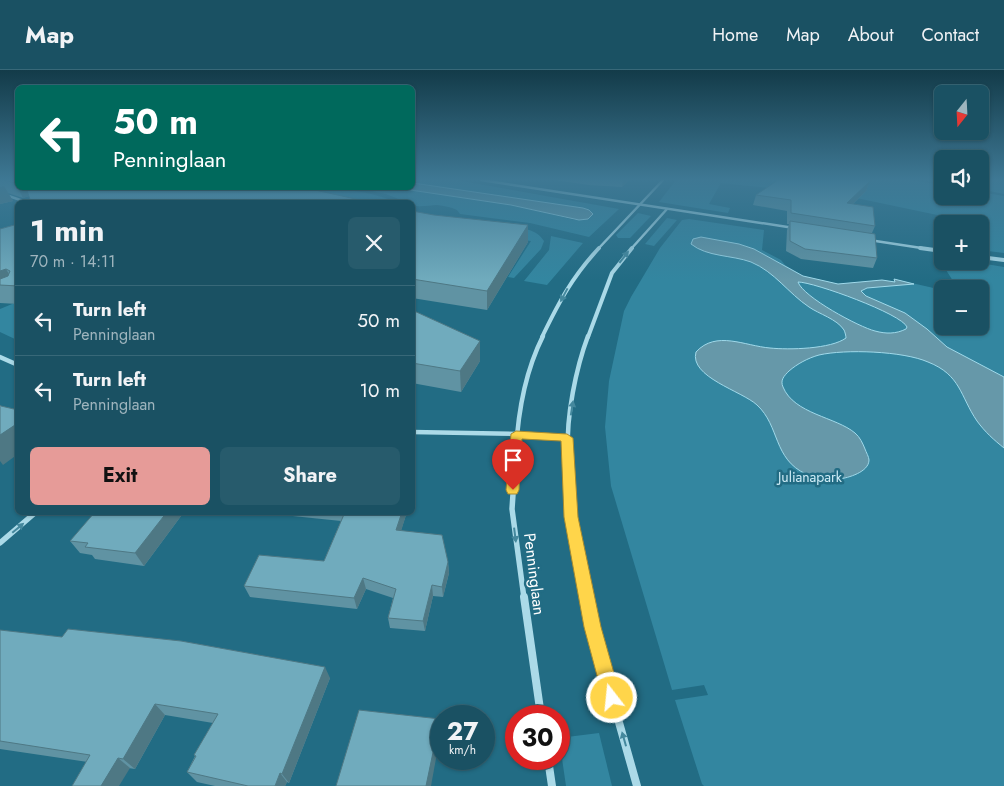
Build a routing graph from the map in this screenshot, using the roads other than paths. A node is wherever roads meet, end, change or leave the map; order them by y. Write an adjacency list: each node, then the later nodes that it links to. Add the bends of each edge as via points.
1 (633, 213): 12 (street, Penninglaan, one-way to 12, via 580,268 564,292 534,354)
2 (663, 213): 13 (street, one-way to 2, via 579,360 612,273)
3 (695, 213): 4 (street)
4 (795, 229)
5 (864, 239): 6 (street)
6 (934, 250)
7 (989, 258): 8 (street)
8 (1004, 260)
9 (0, 357): 10 (street)
10 (15, 364)
11 (415, 432): 12 (street)
12 (516, 434): 13 (street); 16 (street, Penninglaan, one-way to 16, via 512,509)
13 (567, 438): 19 (street, one-way to 13, via 592,627 571,517)
14 (33, 515): 15 (street, one-way to 14)
15 (0, 543)
16 (539, 705)
17 (550, 770): 18 (street)
18 (552, 786)
19 (637, 786)

